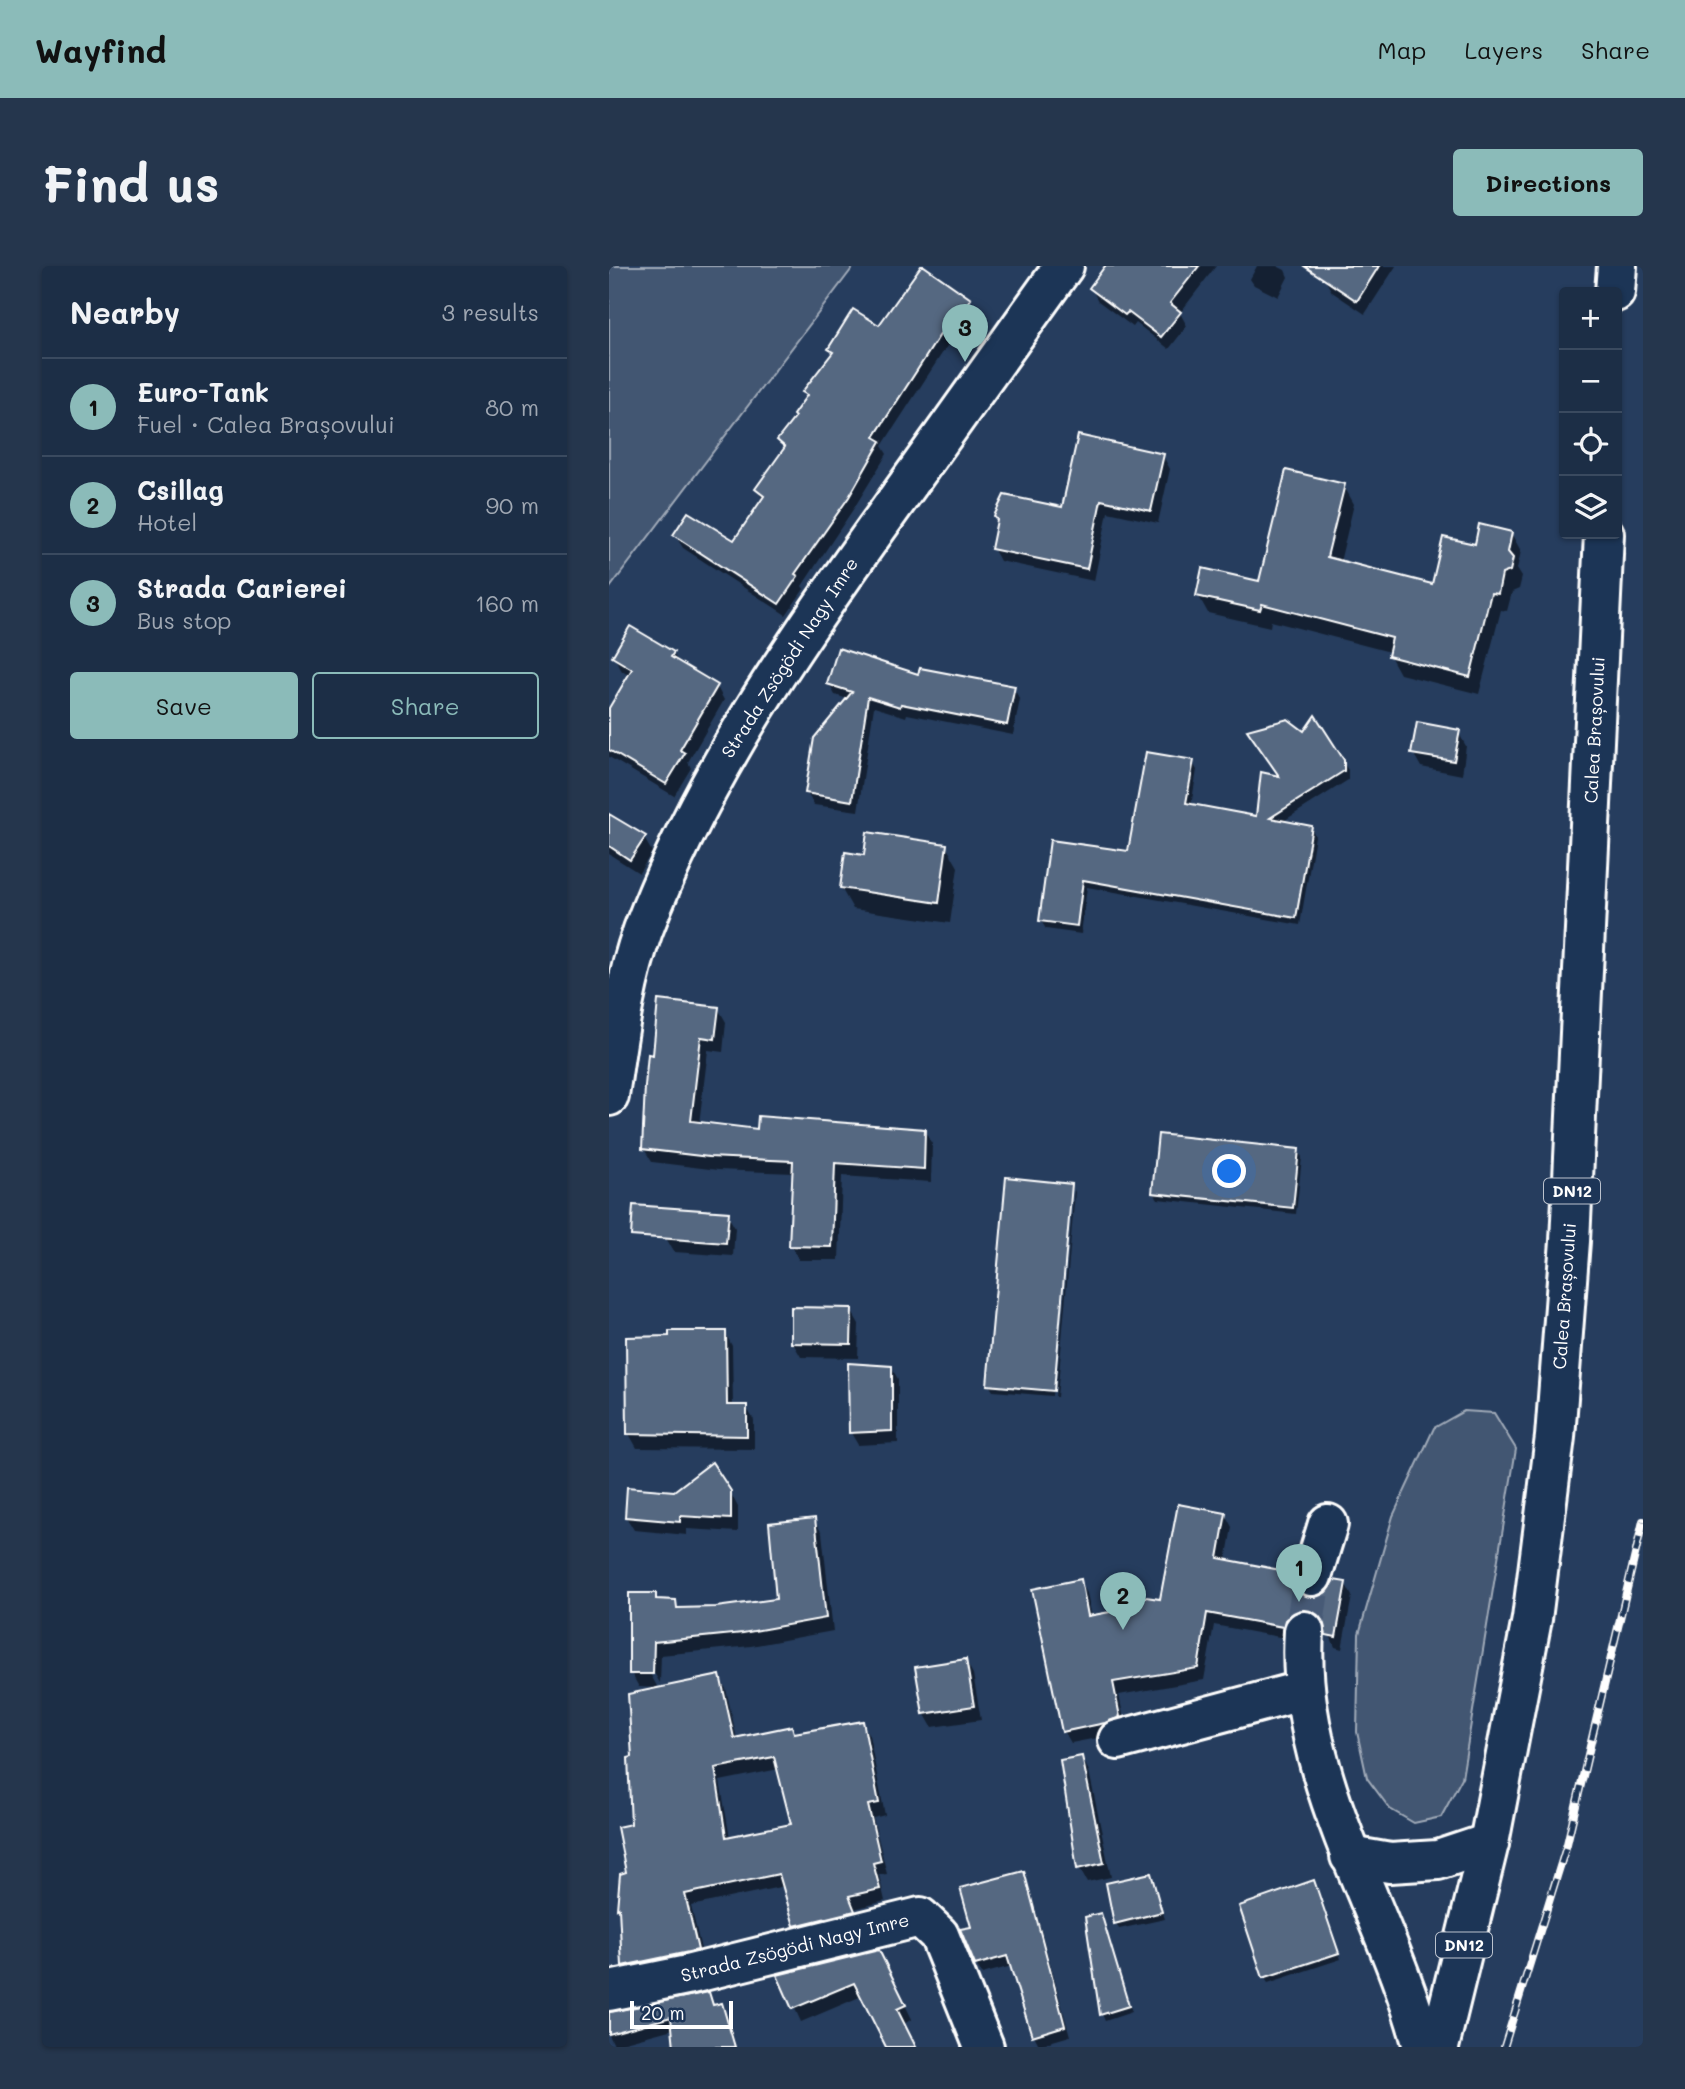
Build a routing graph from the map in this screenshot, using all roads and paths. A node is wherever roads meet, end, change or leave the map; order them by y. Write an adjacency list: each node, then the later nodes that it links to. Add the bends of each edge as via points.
1 (1064, 266): 5 (main road, Strada Zsögödi Nagy Imre, via 777,671 719,767 643,932)
2 (1616, 266): 3 (main road)
3 (1615, 287)
4 (1604, 539): 12 (main road, Calea Brașovului / DN12, via 1562,1356 1532,1619)
5 (616, 1004): 6 (main road, Strada Zsögödi Nagy Imre)
6 (609, 1096)
7 (1328, 1524): 8 (main road)
8 (1312, 1576)
9 (1304, 1631): 10 (main road)
10 (1305, 1690): 11 (main road); 13 (main road, via 1319,1761)
11 (1118, 1740)
12 (1489, 1843): 13 (main road, via 1438,1860 1390,1863); 17 (main road, Calea Brașovului / DN12)
13 (1350, 1856): 16 (main road, via 1415,2016)
14 (609, 1991): 15 (main road, Strada Zsögödi Nagy Imre, via 921,1917 939,1935)
15 (984, 2047)
16 (1423, 2047)
17 (1439, 2047)

